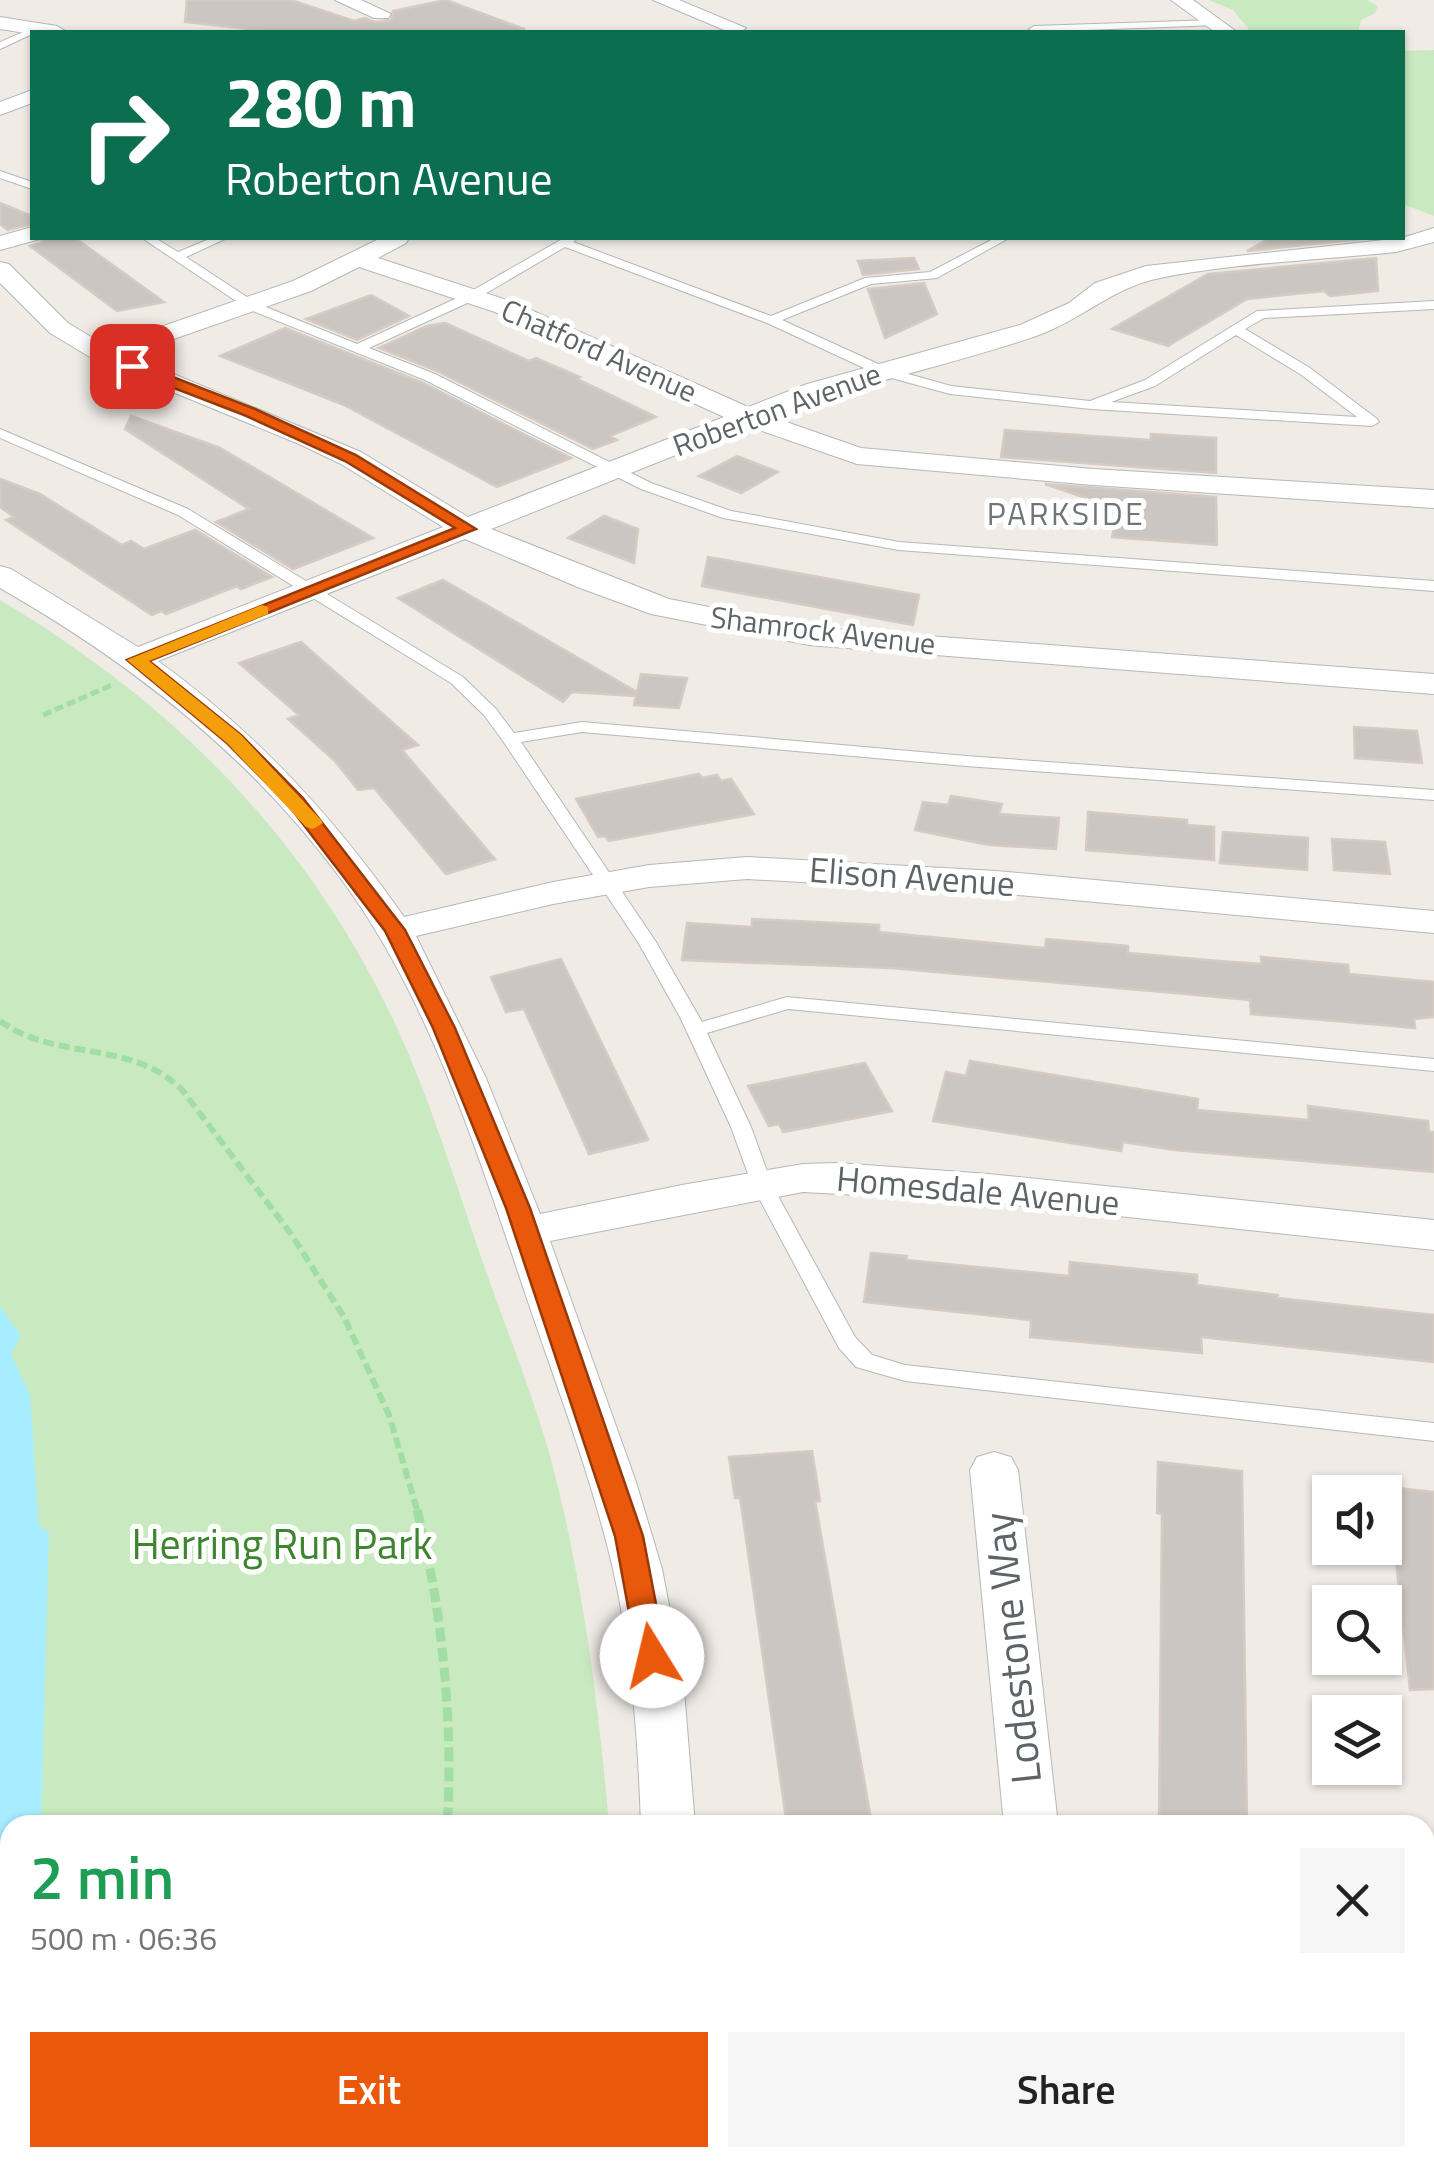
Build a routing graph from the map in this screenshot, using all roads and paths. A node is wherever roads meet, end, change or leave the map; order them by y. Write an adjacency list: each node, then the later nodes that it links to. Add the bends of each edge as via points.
1 (344, 0): 4 (street)
2 (662, 0): 6 (street)
3 (1180, 0): 7 (street)
4 (380, 14)
5 (0, 22): 9 (street)
6 (736, 28)
7 (1220, 28): 8 (lane)
8 (1034, 29)
9 (43, 30)
10 (30, 37): 11 (lane)
11 (0, 46)
12 (30, 97): 13 (street)
13 (0, 109)
14 (18, 170): 15 (lane)
15 (2, 175): 16 (lane)
16 (30, 185)
17 (1405, 218): 18 (street)
18 (1434, 232): 36 (street, Roberton Avenue, via 1396,244 1156,271 1104,288 1029,330)
19 (30, 235): 25 (street)
20 (151, 240): 26 (lane)
21 (217, 240): 26 (lane)
22 (394, 240): 27 (street)
23 (568, 240): 29 (lane); 32 (lane)
24 (999, 240): 32 (lane, via 933,275 869,282)
25 (0, 244)
26 (177, 257): 31 (lane)
27 (358, 259): 29 (street, Chatford Avenue); 31 (street)
28 (0, 269): 35 (street, Shamrock Avenue, via 59,328)
29 (472, 296): 34 (lane); 38 (street, Chatford Avenue)
30 (1434, 305): 33 (lane, via 1261,314)
31 (252, 306): 34 (lane); 35 (street)
32 (771, 320): 36 (lane)
33 (1234, 328): 37 (lane, via 1150,383); 37 (lane, via 1305,370 1372,422)
34 (356, 349): 40 (lane, via 467,394)
35 (104, 355): 42 (street, Shamrock Avenue, via 323,445)
36 (882, 371): 37 (lane, via 950,390); 38 (street, Roberton Avenue)
37 (1092, 405)
38 (747, 417): 40 (street, Roberton Avenue); 41 (street, Chatford Avenue, via 836,450 888,460)
39 (0, 432): 45 (lane, via 183,512)
40 (613, 470): 42 (street, Roberton Avenue); 44 (lane, via 728,515 882,544)
41 (1434, 499)
42 (468, 529): 45 (street, Roberton Avenue); 47 (street, Shamrock Avenue, via 628,596 755,628)
43 (0, 575): 46 (street)
44 (1434, 586)
45 (311, 591): 46 (street, Roberton Avenue); 49 (lane, via 457,680)
46 (130, 670): 48 (path); 53 (street, via 234,739 296,802)
47 (1434, 684)
48 (42, 715)
49 (510, 739): 50 (lane, via 582,727); 51 (lane)
50 (1434, 794)
51 (608, 883): 52 (street, Elison Avenue, via 691,871 805,869); 53 (street, Elison Avenue); 55 (lane)
52 (1434, 922)
53 (395, 930): 58 (street, via 495,1145)
54 (0, 1022): 62 (path, via 32,1039 146,1063 176,1083 294,1235 346,1319 391,1427 431,1566 444,1656)
55 (696, 1030): 56 (lane, via 787,1003); 57 (lane)
56 (1434, 1065)
57 (762, 1185): 58 (street, Homesdale Avenue); 59 (street, Homesdale Avenue, via 838,1177 896,1180); 60 (lane, via 847,1342 864,1361 905,1373)
58 (526, 1232): 63 (street, via 629,1536 650,1638)
59 (1434, 1235)
60 (1434, 1432)
61 (994, 1470): 64 (street, Lodestone Way)
62 (448, 1815)
63 (668, 1815)
64 (1029, 1815)

